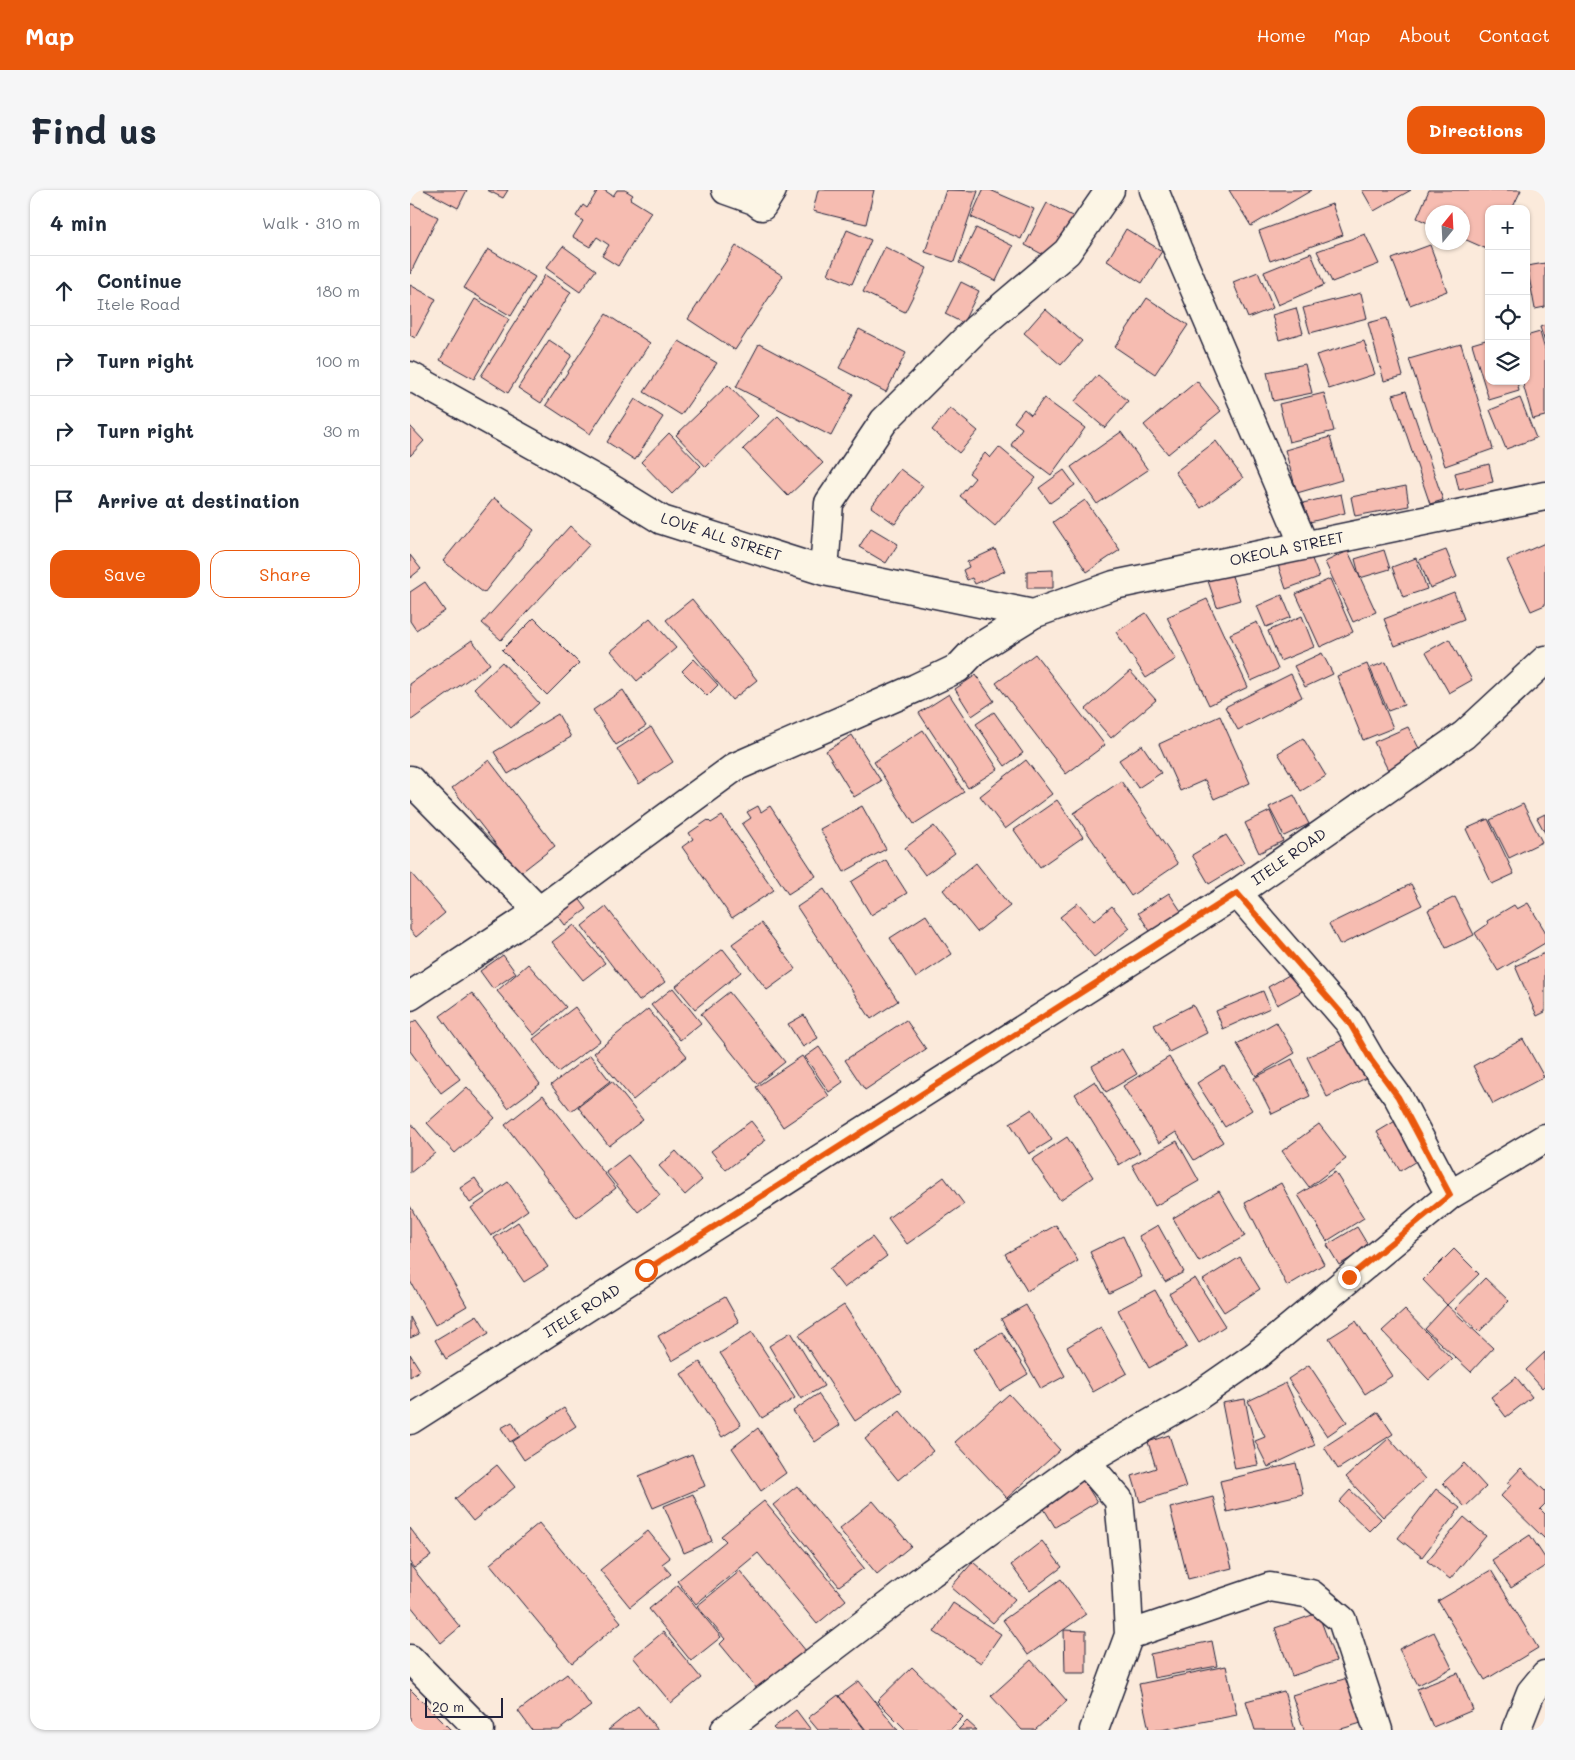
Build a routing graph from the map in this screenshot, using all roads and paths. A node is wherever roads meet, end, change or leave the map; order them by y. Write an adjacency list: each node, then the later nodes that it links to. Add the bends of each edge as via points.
1 (726, 190): 2 (street, via 762,206)
2 (772, 190)
3 (1110, 190): 8 (street, via 1067,252 976,329 884,421 829,503)
4 (1154, 190): 7 (street)
5 (410, 376): 8 (street, LOVE ALL STREET, via 598,480 662,520)
6 (1545, 496): 7 (street, OKEOLA STREET)
7 (1304, 545): 9 (street, OKEOLA STREET, via 1114,585)
8 (824, 571): 9 (street, LOVE ALL STREET)
9 (1033, 614): 13 (street, OKEOLA STREET, via 975,650 958,668 735,767)
10 (1545, 660): 12 (street, ITELE ROAD, via 1464,735)
11 (410, 780): 13 (street)
12 (1237, 893): 16 (street, via 1349,1022 1398,1097); 17 (street, ITELE ROAD)
13 (539, 911): 14 (street, OKEOLA STREET)
14 (410, 996)
15 (1545, 1138): 16 (street)
16 (1450, 1195): 18 (street, via 1257,1355 1195,1398)
17 (410, 1420)
18 (1085, 1461): 19 (street, via 1119,1500); 23 (street)
19 (1129, 1635): 24 (street); 25 (street, via 1270,1587 1311,1594 1342,1620)
20 (410, 1659): 22 (street)
21 (1545, 1675): 26 (street, via 1530,1692)
22 (480, 1730)
23 (725, 1730)
24 (1094, 1730)
25 (1378, 1730)
26 (1516, 1730)

